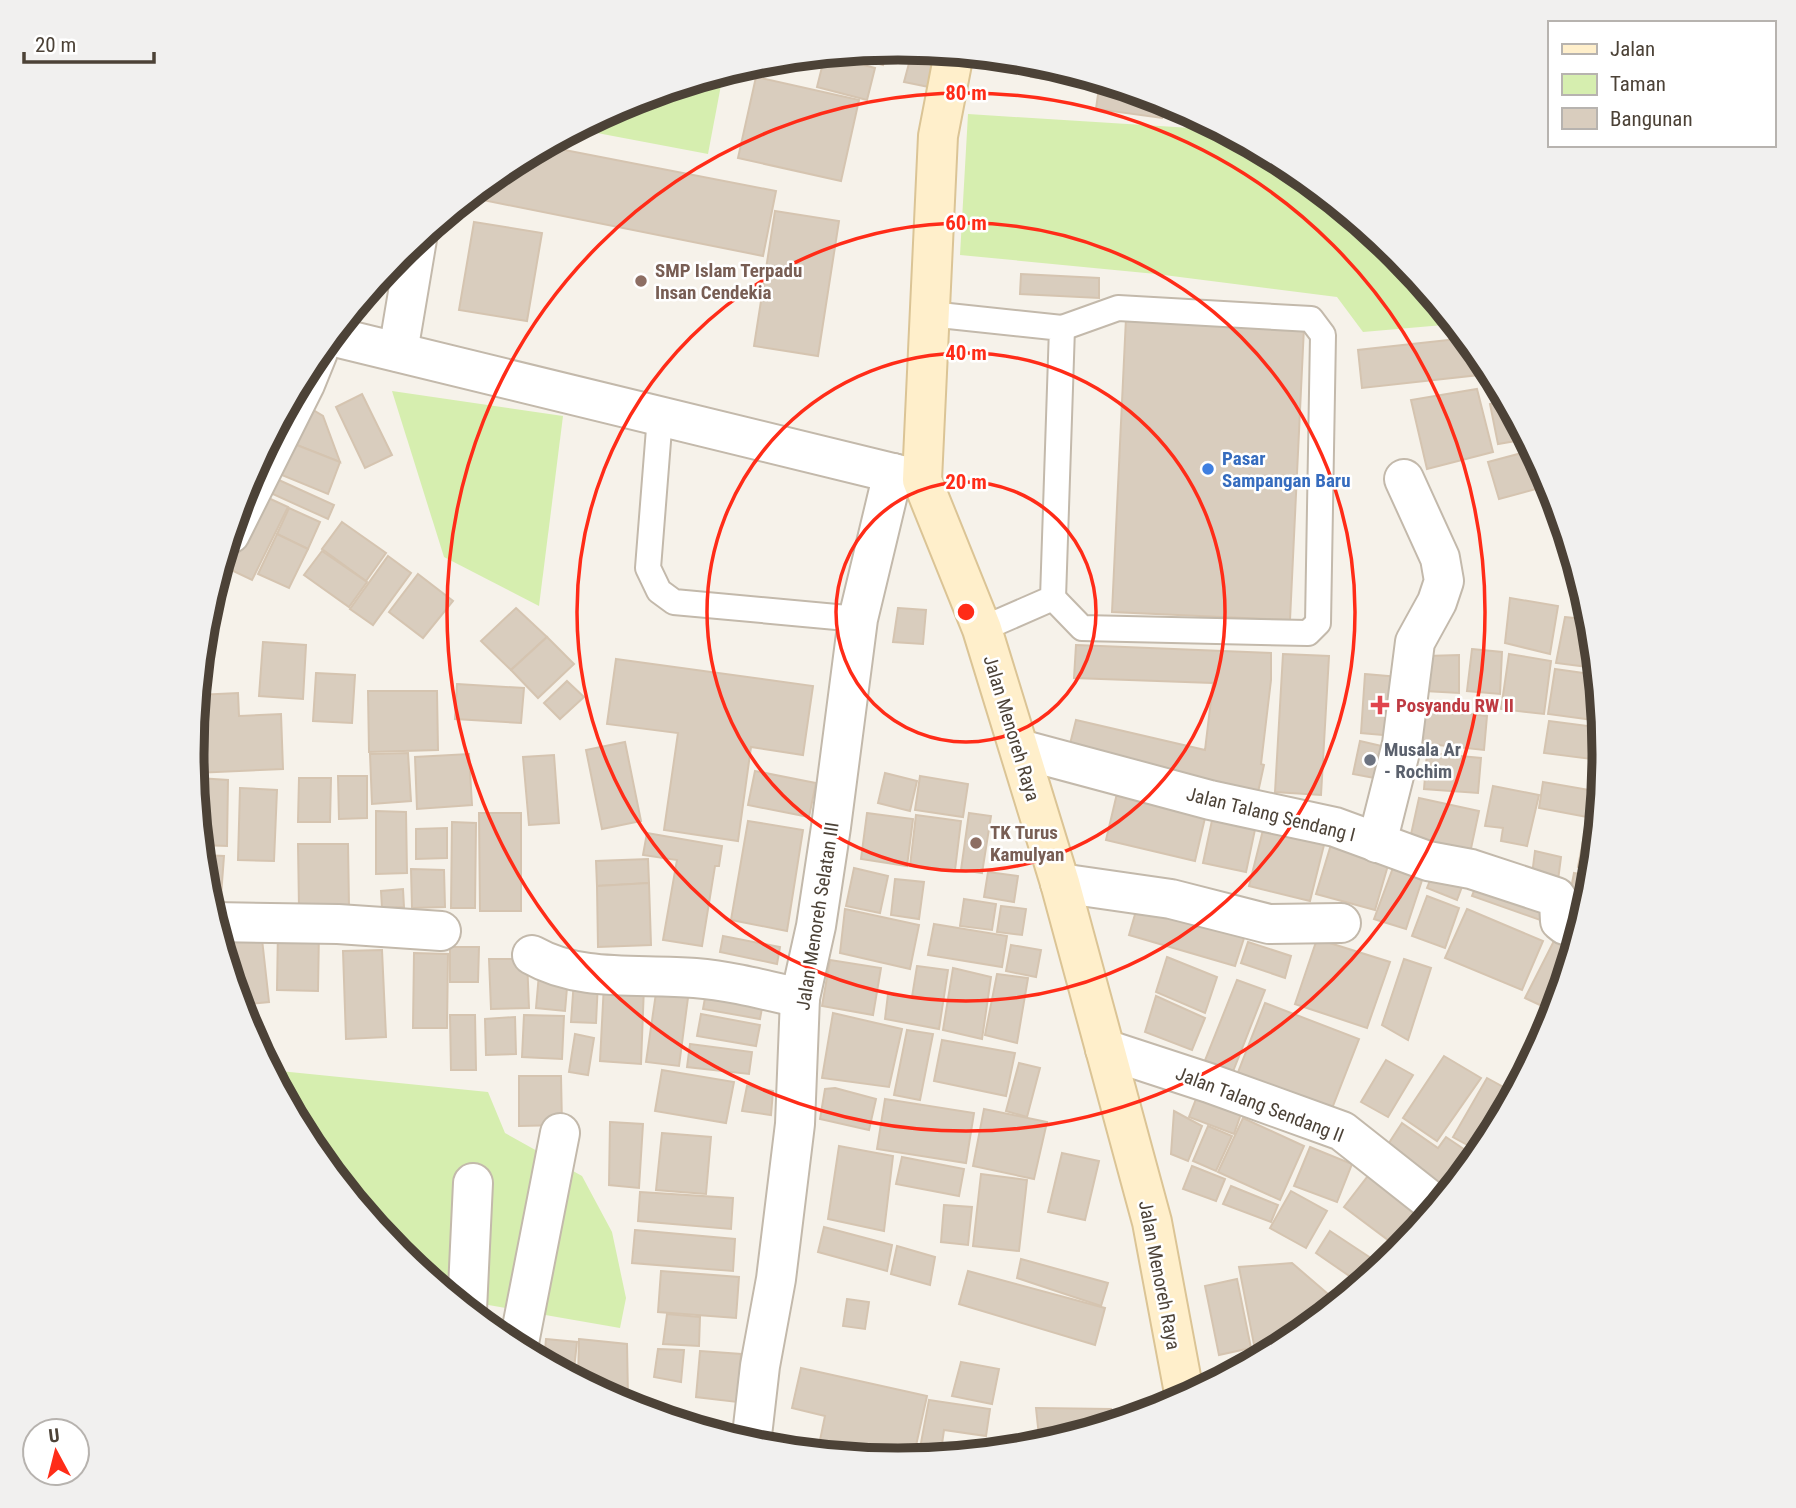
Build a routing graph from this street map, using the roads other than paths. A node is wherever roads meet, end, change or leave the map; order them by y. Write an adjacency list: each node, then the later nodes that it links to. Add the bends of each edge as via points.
1 (952, 62): 3 (main road, Jalan Menoreh Raya, via 938,136)
2 (414, 256): 6 (street)
3 (930, 314): 4 (lane); 8 (main road, Jalan Menoreh Raya)
4 (1062, 328): 10 (lane); 10 (lane, via 1118,308 1311,319 1323,334 1318,623 1308,634 1082,628)
5 (342, 339): 6 (street)
6 (398, 352): 7 (street)
7 (660, 416): 8 (street); 11 (lane, via 648,568 659,591 674,602)
8 (908, 477): 11 (street, Jalan Menoreh Selatan III); 12 (main road, Jalan Menoreh Raya)
9 (1404, 479): 14 (street, via 1440,558 1444,581 1415,642 1402,744)
10 (1053, 598): 12 (lane)
11 (858, 619): 21 (street, Jalan Menoreh Selatan III, via 816,926)
12 (982, 629): 13 (main road, Jalan Menoreh Raya)
13 (1020, 749): 14 (street, Jalan Talang Sendang I, via 1210,800 1335,827); 15 (main road, Jalan Menoreh Raya)
14 (1377, 842): 18 (street, Jalan Talang Sendang I, via 1556,897 1560,920)
15 (1060, 883): 17 (street, via 1171,899 1269,925); 22 (main road, Jalan Menoreh Raya)
16 (224, 922): 19 (street)
17 (1341, 923)
18 (1571, 926)
19 (441, 931)
20 (531, 955): 21 (street, via 573,972 693,978)
21 (800, 998): 29 (street, Jalan Menoreh Selatan III, via 795,1124)
22 (1105, 1049): 25 (street, Jalan Talang Sendang II, via 1342,1131); 28 (main road, Jalan Menoreh Raya, via 1152,1222)
23 (560, 1133): 27 (street)
24 (473, 1183): 26 (street)
25 (1430, 1200)
26 (468, 1299)
27 (520, 1336)
28 (1183, 1387)
29 (752, 1433)

